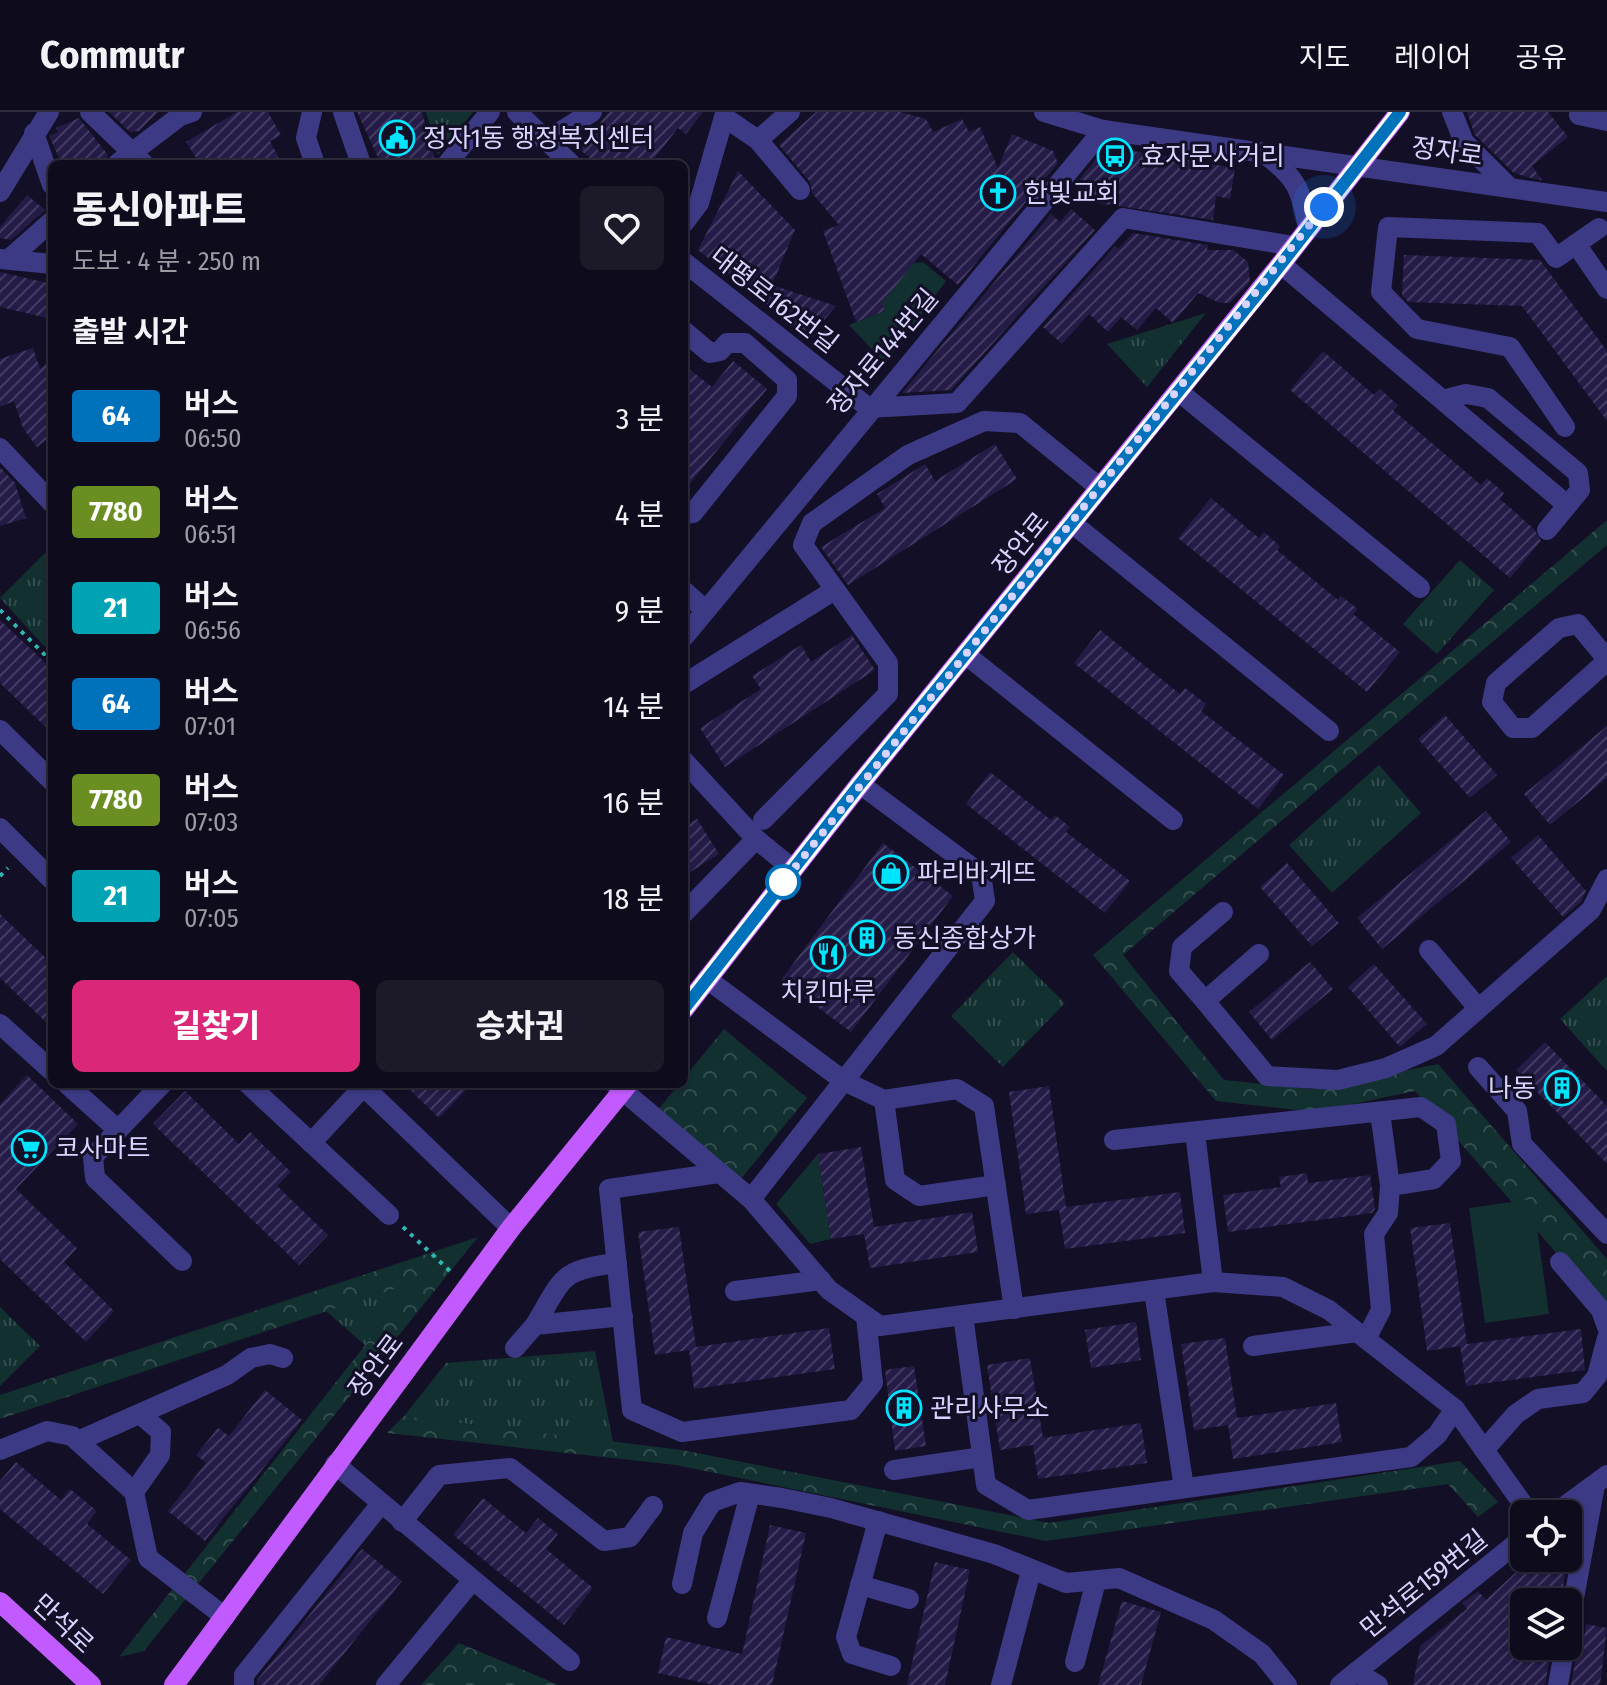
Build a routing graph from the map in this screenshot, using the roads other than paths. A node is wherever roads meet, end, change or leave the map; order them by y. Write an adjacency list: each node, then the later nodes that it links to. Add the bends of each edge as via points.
1 (90, 112): 19 (street)
2 (192, 112): 19 (street, via 180,116)
3 (312, 112): 20 (street, via 306,138)
4 (343, 112): 21 (street)
5 (490, 112): 22 (street)
6 (517, 112): 17 (street)
7 (592, 112): 17 (street)
8 (790, 112): 16 (street)
9 (1044, 112): 15 (street, 정자로)
10 (1400, 112): 24 (main road, 장안로)
11 (1452, 112): 26 (street, via 1464,142)
12 (1580, 112): 14 (street)
13 (37, 121): 25 (street); 28 (street)
14 (1607, 121)
15 (1103, 130): 18 (street, 정자로); 45 (street, 정자로144번길)
16 (758, 140): 27 (street); 31 (street, via 724,117 699,203)
17 (545, 141): 23 (street)
18 (1262, 153): 24 (street, 정자로); 33 (street, via 1291,174)
19 (131, 160)
20 (314, 160)
21 (360, 160)
22 (450, 160)
23 (566, 160)
24 (1357, 166): 26 (street, 정자로); 33 (main road, 장안로)
25 (48, 168)
26 (1508, 186): 29 (street, 정자로)
27 (800, 190)
28 (0, 192)
29 (1574, 195): 30 (street, 정자로); 34 (street)
30 (1607, 202)
31 (688, 218)
32 (48, 224): 37 (street)
33 (1308, 228): 36 (main road, 장안로)
34 (1603, 233): 35 (street)
35 (1576, 244): 41 (street); 46 (street, via 1556,258 1538,233 1388,227 1381,292 1417,329 1510,347)
36 (1294, 246): 39 (main road, 장안로); 45 (street, via 1123,218 957,403)
37 (4, 259): 38 (street)
38 (48, 264)
39 (1281, 264): 43 (main road, 장안로); 44 (street)
40 (688, 265): 45 (street, 대평로162번길)
41 (1607, 289)
42 (688, 334): 51 (street, via 710,353 727,343 745,343 787,380 787,396)
43 (1178, 391): 48 (main road, 장안로); 54 (street)
44 (1443, 400): 50 (street); 50 (street, via 1466,394 1488,398 1578,473 1580,490)
45 (869, 408): 57 (street, 정자로144번길)
46 (1565, 427)
47 (0, 448): 49 (street)
48 (1100, 488): 52 (main road, 장안로); 55 (street, via 1020,423 984,421 908,455 812,523 803,545)
49 (48, 499)
50 (1567, 505): 53 (street)
51 (688, 514)
52 (1072, 523): 59 (main road, 장안로); 63 (street)
53 (1547, 530)
54 (1420, 588)
55 (833, 591): 61 (street); 69 (street, via 888,663 888,694)
56 (688, 595): 57 (street)
57 (705, 610): 58 (street, 정자로144번길)
58 (688, 632)
59 (965, 654): 66 (main road, 장안로); 67 (street)
60 (1607, 660): 60 (street, via 1532,728 1513,728 1492,702 1496,683 1559,628 1578,624)
61 (688, 682)
62 (0, 730): 65 (street)
63 (1329, 731)
64 (688, 768): 69 (street)
65 (48, 777)
66 (860, 784): 70 (main road, 장안로); 84 (street, via 981,874 985,901)
67 (1173, 820)
68 (0, 828): 71 (street)
69 (759, 830): 70 (street); 73 (street)
70 (793, 869): 77 (main road, 장안로)
71 (48, 876)
72 (1607, 879): 80 (street, via 1591,910)
73 (688, 909)
74 (1223, 912): 78 (street, via 1182,947 1179,971)
75 (1429, 950): 80 (street)
76 (1259, 954): 78 (street)
77 (707, 979): 79 (main road, 장안로); 84 (street)
78 (1205, 1001): 80 (street, via 1267,1076 1294,1080 1338,1080 1386,1068 1436,1046)
79 (688, 1004)
80 (1478, 1008)
81 (3, 1033): 83 (street)
82 (1478, 1067): 104 (street, via 1517,1111 1522,1144)
83 (48, 1068)
84 (844, 1081): 92 (street); 101 (street)
85 (71, 1088): 94 (street)
86 (158, 1088): 94 (street)
87 (252, 1088): 97 (street)
88 (360, 1088): 97 (street)
89 (366, 1088): 103 (street)
90 (620, 1088): 103 (main road, 장안로)
91 (624, 1088): 98 (street)
92 (884, 1100): 99 (street, via 957,1089 984,1106); 99 (street, via 895,1180 919,1196)
93 (1380, 1112): 95 (street); 100 (street); 100 (street, via 1421,1107 1446,1124 1448,1136 1451,1161 1434,1179)
94 (118, 1130): 105 (street, via 93,1157 95,1178)
95 (1195, 1132): 96 (street); 109 (street)
96 (1114, 1140)
97 (311, 1143): 102 (street)
98 (719, 1173): 101 (street); 107 (street, via 609,1189)
99 (996, 1185): 112 (street)
100 (1390, 1186): 118 (street, via 1388,1213 1374,1234 1381,1310)
101 (751, 1199): 108 (street)
102 (389, 1215)
103 (511, 1228): 129 (main road, 장안로)
104 (1607, 1234)
105 (182, 1261)
106 (1560, 1262): 117 (street, via 1601,1310)
107 (617, 1263): 114 (street); 116 (street, via 565,1274)
108 (821, 1280): 110 (street); 115 (street)
109 (1213, 1282): 111 (street); 118 (street, via 1283,1287 1329,1310)
110 (735, 1291)
111 (1154, 1291): 112 (street); 132 (street)
112 (1014, 1309): 113 (street)
113 (963, 1315): 115 (street, via 880,1326); 128 (street)
114 (623, 1316): 115 (street, via 632,1410 682,1432 851,1410 873,1383); 116 (street)
115 (866, 1316)
116 (535, 1325): 121 (street)
117 (1607, 1327)
118 (1361, 1336): 120 (street); 123 (street)
119 (1607, 1338): 127 (street, via 1597,1376 1583,1393 1538,1399 1516,1414)
120 (1253, 1346)
121 (515, 1348)
122 (283, 1358): 124 (street, via 251,1358 227,1375)
123 (1455, 1409): 127 (street); 132 (street, via 1437,1435 1411,1457)
124 (140, 1414): 125 (street); 133 (street, via 161,1432 160,1455)
125 (78, 1441): 126 (street, via 47,1431); 133 (street)
126 (0, 1450)
127 (1484, 1450): 135 (street)
128 (982, 1457): 130 (street); 132 (street, via 986,1485 1028,1510)
129 (335, 1464): 137 (street); 150 (main road, 장안로)
130 (894, 1470)
131 (1601, 1480): 136 (street); 147 (street)
132 (1184, 1488)
133 (134, 1492): 150 (street, via 148,1558)
134 (750, 1494): 139 (street); 145 (street, via 740,1492 712,1502 693,1533); 151 (street)
135 (1520, 1500)
136 (1573, 1500)
137 (380, 1505): 140 (street); 159 (street, via 244,1675)
138 (653, 1506): 140 (street, via 630,1537 604,1541 510,1468 439,1475)
139 (878, 1521): 142 (street, via 994,1554); 146 (street)
140 (402, 1522): 143 (street)
141 (1510, 1549): 156 (street, 만석로159번길)
142 (1031, 1571): 144 (street, via 1066,1583); 161 (street)
143 (472, 1581): 153 (street); 160 (street)
144 (1096, 1581): 154 (street); 162 (street, via 1119,1578 1214,1620 1262,1654)
145 (682, 1584)
146 (860, 1585): 148 (street); 155 (street, via 846,1637 852,1654)
147 (1577, 1588)
148 (909, 1599)
149 (0, 1602): 157 (main road, 만석로)
150 (225, 1617): 158 (main road, 장안로)
151 (717, 1618)
152 (1562, 1660): 164 (street)
153 (570, 1661)
154 (1075, 1662)
155 (891, 1666)
156 (1352, 1681): 163 (street)
157 (91, 1685)
158 (174, 1685)
159 (244, 1685)
160 (386, 1685)
161 (1001, 1685)
162 (1287, 1685)
163 (1378, 1685)
164 (1558, 1685)

